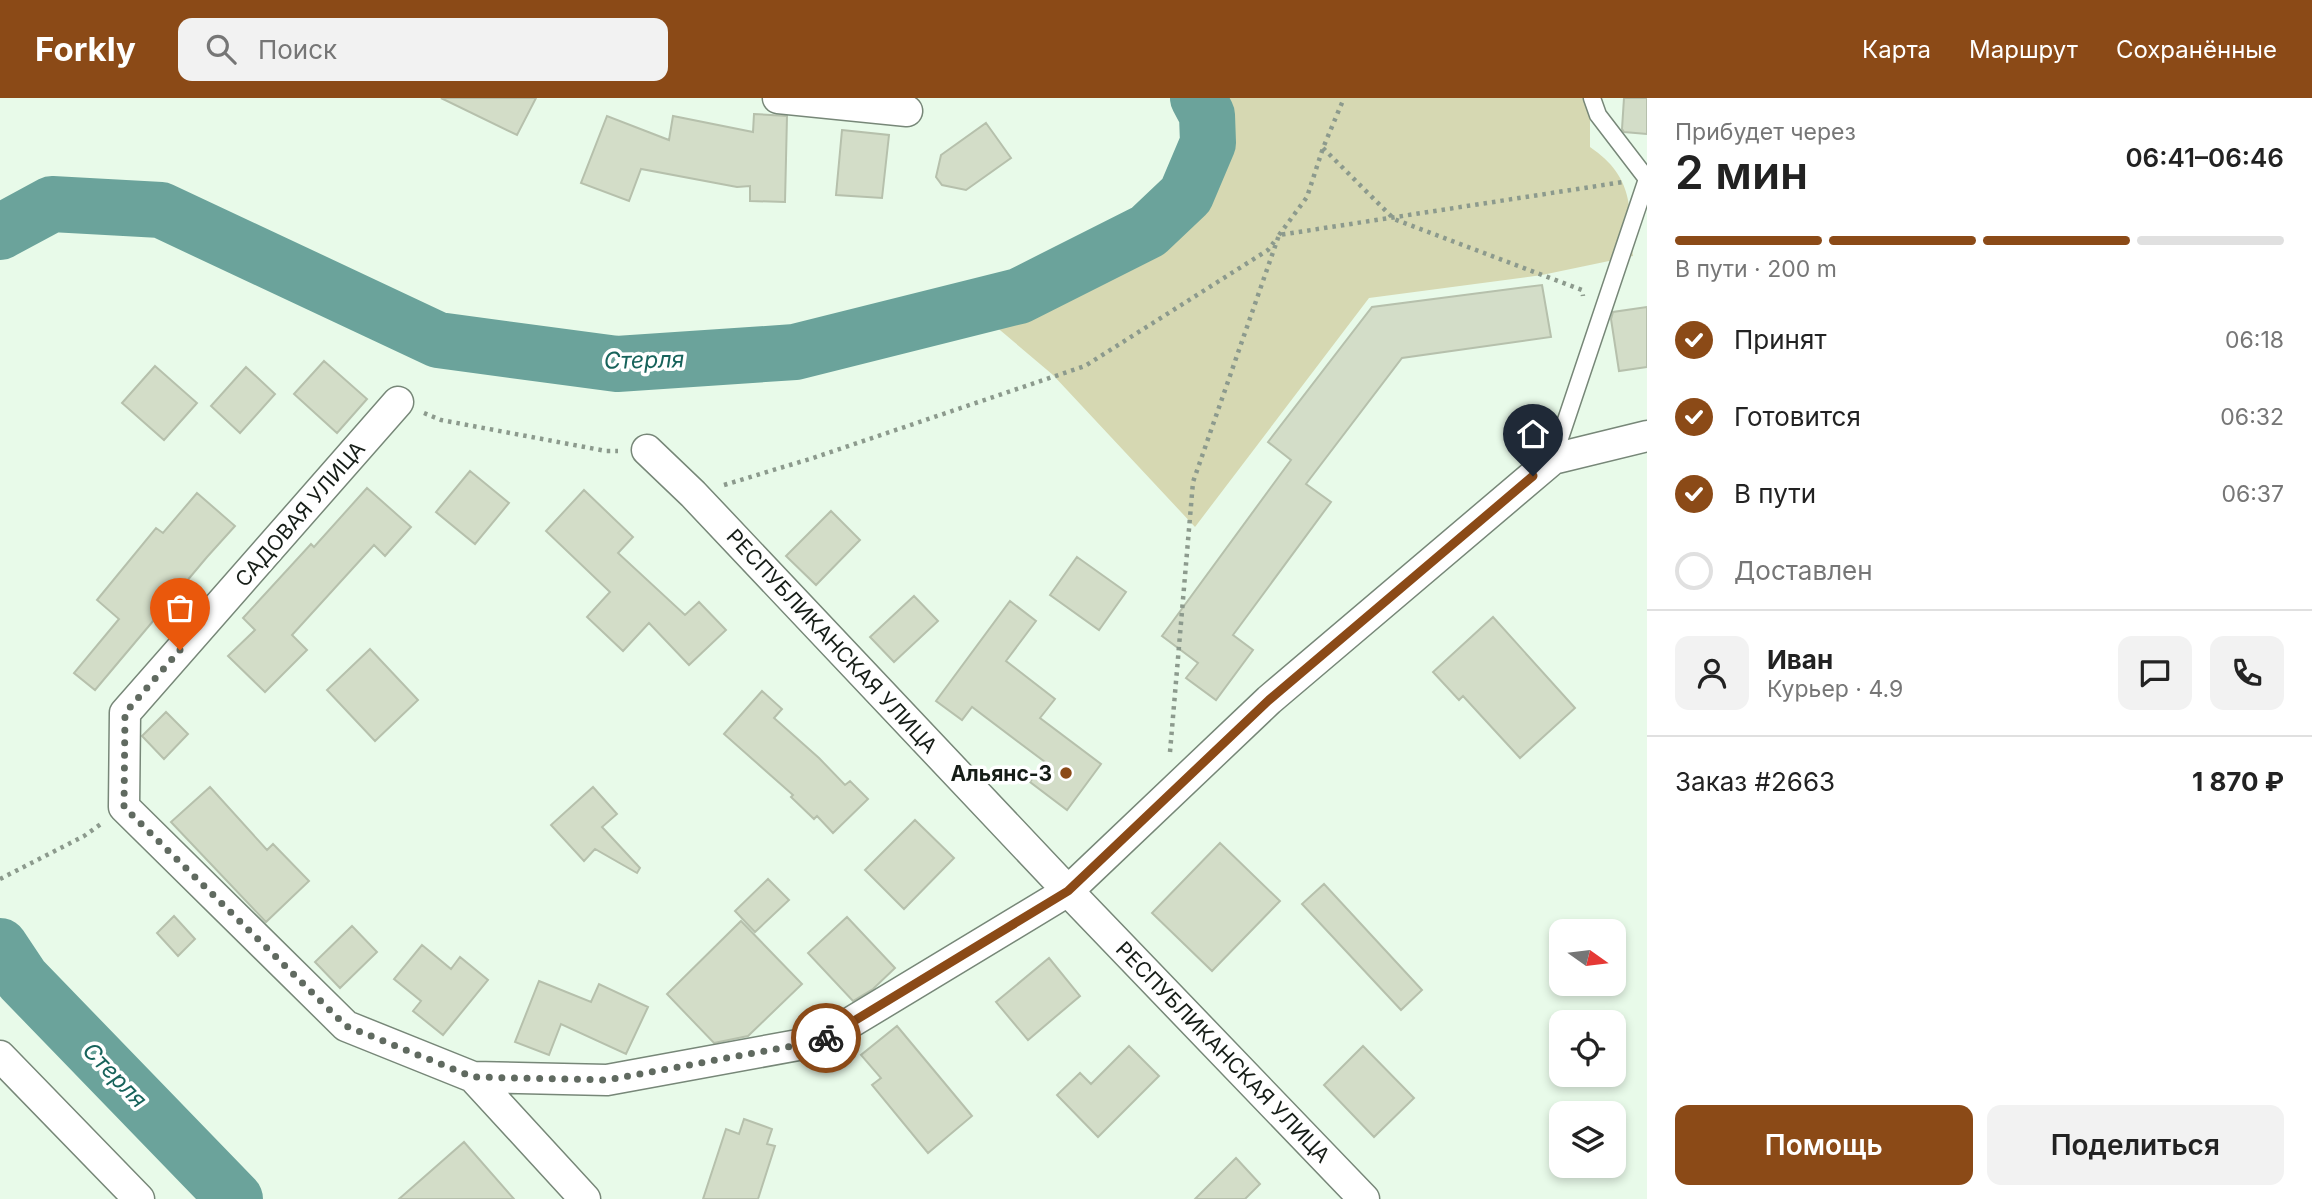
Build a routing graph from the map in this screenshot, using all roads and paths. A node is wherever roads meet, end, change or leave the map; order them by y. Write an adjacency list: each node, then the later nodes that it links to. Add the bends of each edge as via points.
1 (778, 98): 5 (street)
2 (1344, 98): 7 (path)
3 (1592, 98): 6 (lane)
4 (1599, 98): 6 (lane)
5 (907, 111)
6 (1598, 115): 8 (lane)
7 (1323, 148): 9 (path); 10 (path, via 1307,197)
8 (1647, 179): 9 (path); 11 (lane)
9 (1394, 219): 10 (path); 11 (path, via 1582,290)
10 (1279, 236): 16 (path, via 1268,250 1085,366); 17 (path, via 1193,482)
11 (1591, 346): 15 (lane)
12 (398, 402): 14 (path, via 441,420 606,451); 22 (street, САДОВАЯ УЛИЦА, via 125,713 124,807 346,1026)
13 (1647, 436): 15 (street)
14 (647, 450): 16 (street, РЕСПУБЛИКАНСКАЯ УЛИЦА)
15 (1553, 459): 17 (street, via 1269,700)
16 (693, 494): 20 (street, РЕСПУБЛИКАНСКАЯ УЛИЦА)
17 (1166, 798): 20 (street)
18 (84, 836): 19 (path)
19 (0, 879)
20 (1068, 891): 22 (street, via 820,1041 607,1080); 25 (street, РЕСПУБЛИКАНСКАЯ УЛИЦА)
21 (0, 1056): 23 (street)
22 (473, 1077): 24 (street)
23 (139, 1199)
24 (586, 1199)
25 (1364, 1199)

